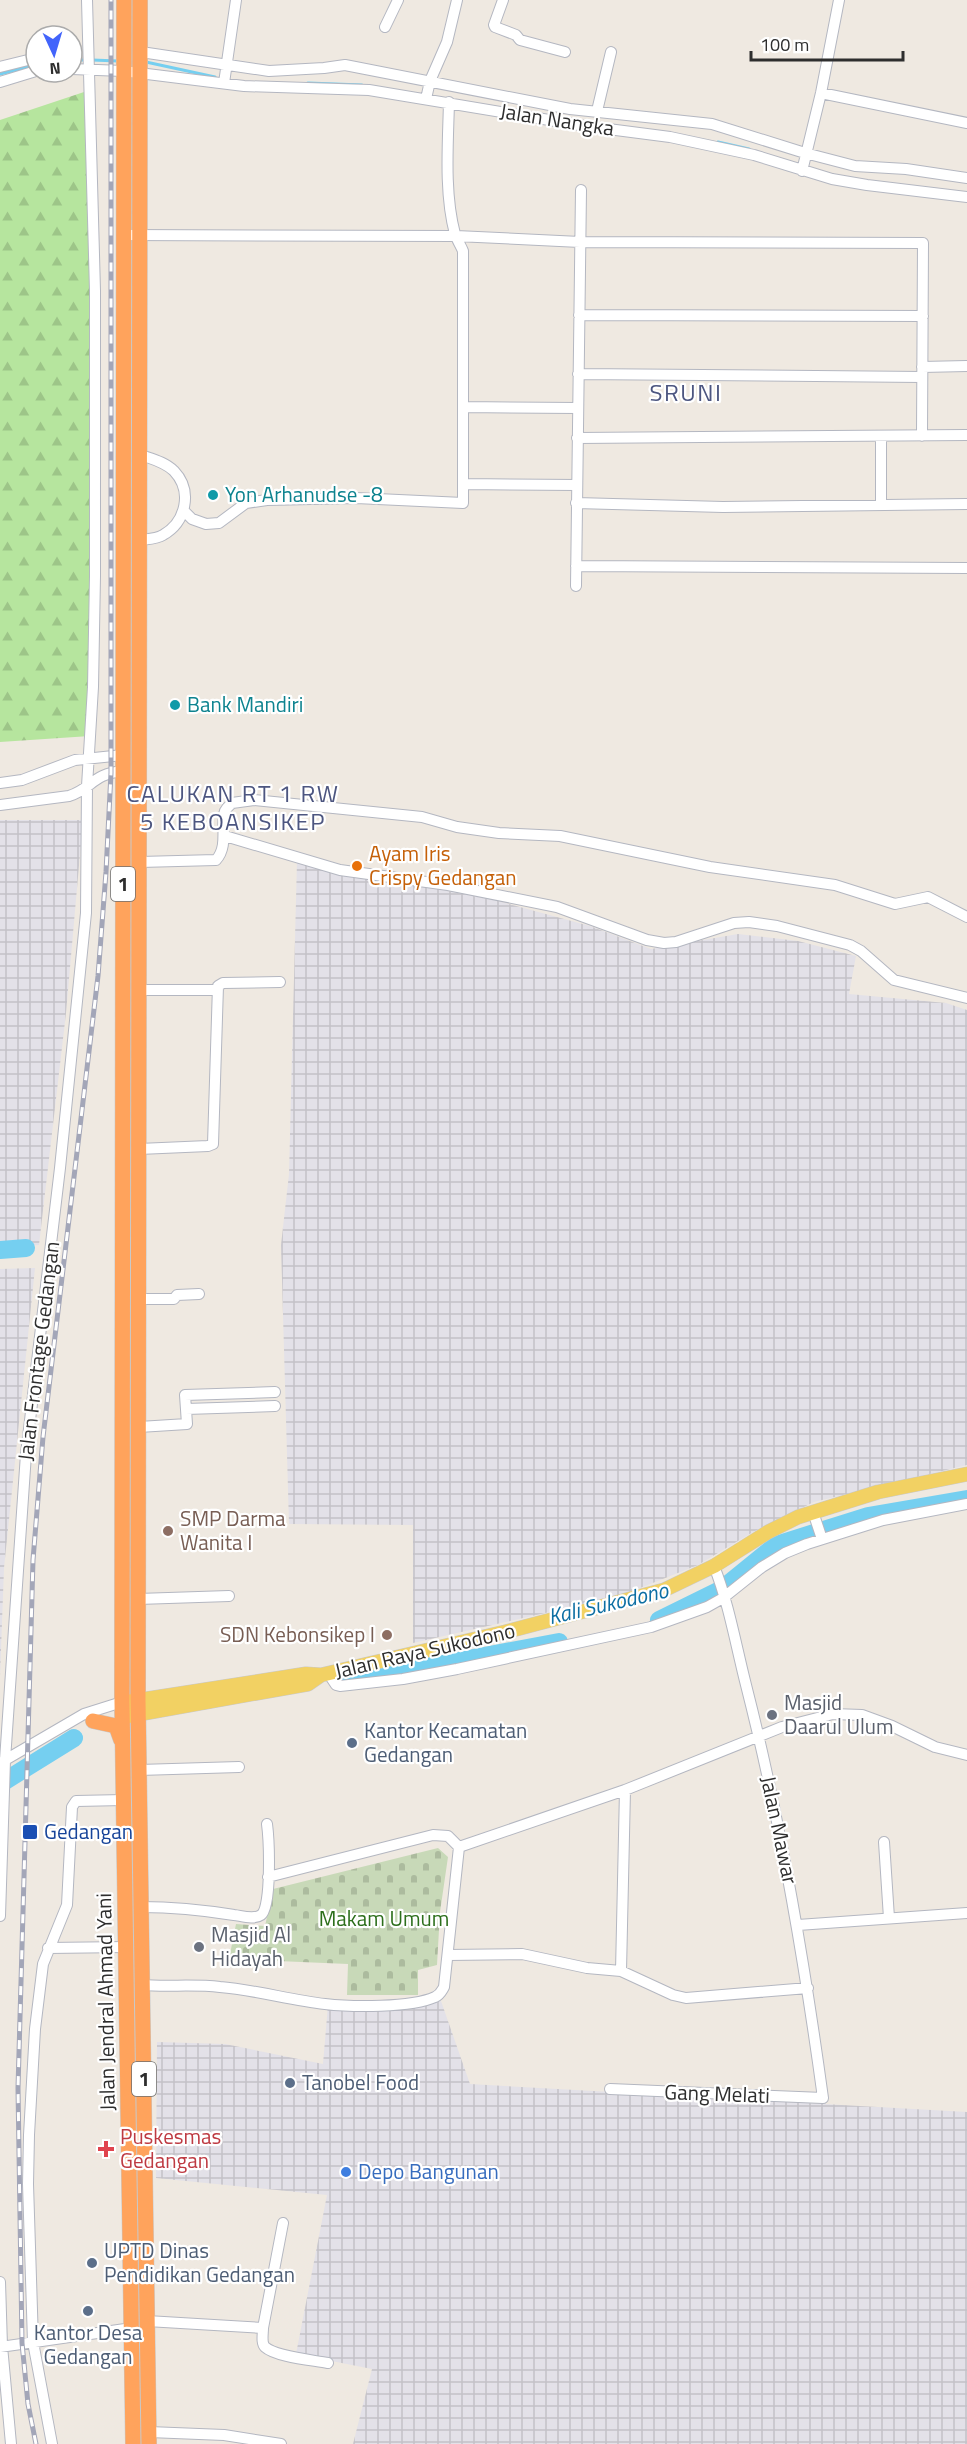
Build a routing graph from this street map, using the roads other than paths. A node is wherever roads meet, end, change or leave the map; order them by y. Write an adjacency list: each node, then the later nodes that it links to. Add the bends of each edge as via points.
1 (87, 0): 14 (street, Jalan Frontage Gedangan)
2 (124, 0): 15 (highway, 1)
3 (140, 0): 13 (highway, 1)
4 (237, 0): 17 (street)
5 (398, 0): 9 (street)
6 (457, 0): 22 (street, via 447,42)
7 (503, 0): 10 (street, via 495,27 520,40)
8 (839, 0): 23 (street)
9 (385, 27)
10 (565, 52)
11 (611, 52): 26 (street)
12 (24, 61): 18 (street)
13 (141, 63): 15 (street); 17 (street); 21 (street, Jalan Nangka); 40 (highway, 1)
14 (89, 64): 15 (street); 16 (street); 67 (street, Jalan Frontage Gedangan, via 95,576)
15 (124, 64): 39 (highway, 1)
16 (84, 65)
17 (228, 67): 21 (street); 22 (street, via 269,71 345,65)
18 (0, 68)
19 (24, 75): 20 (street)
20 (0, 82)
21 (224, 82): 24 (street, Jalan Nangka, via 369,90)
22 (430, 83): 24 (street); 26 (street)
23 (821, 93): 27 (street); 30 (street)
24 (426, 98): 25 (street, Jalan Nangka)
25 (449, 102): 29 (street, Jalan Nangka); 41 (street, via 450,196)
26 (597, 111): 28 (street, via 703,122)
27 (967, 123)
28 (730, 131): 29 (street); 30 (street)
29 (723, 146): 31 (street, Jalan Nangka)
30 (805, 154): 31 (street); 32 (street, via 855,166)
31 (803, 170): 35 (street, Jalan Nangka, via 867,185)
32 (906, 171): 33 (street); 35 (street)
33 (923, 173): 34 (street); 36 (street)
34 (967, 178)
35 (904, 188): 36 (street, Jalan Nangka)
36 (920, 189): 38 (street, Jalan Nangka)
37 (581, 190): 42 (street)
38 (967, 197)
39 (123, 235): 40 (street); 66 (highway, 1)
40 (141, 235): 41 (street); 54 (highway, 1)
41 (456, 236): 42 (street); 48 (street, via 464,251)
42 (580, 242): 43 (street); 44 (street, via 923,243)
43 (579, 315): 44 (street); 47 (street)
44 (922, 316): 46 (street)
45 (967, 366): 46 (street)
46 (922, 372): 47 (street); 52 (street)
47 (578, 374): 49 (street)
48 (463, 407): 49 (street); 55 (street)
49 (578, 408): 53 (street)
50 (967, 435): 52 (street)
51 (881, 436): 52 (street); 53 (street); 58 (street)
52 (922, 436)
53 (577, 438): 56 (street)
54 (141, 455): 60 (street, via 174,471 184,490); 61 (highway, 1)
55 (464, 484): 56 (street); 60 (street, via 463,503 356,498 267,500 246,503 219,524 192,519)
56 (577, 485): 57 (street)
57 (576, 503): 58 (street, via 723,507); 62 (street)
58 (881, 504): 59 (street)
59 (967, 504)
60 (184, 511): 61 (street, via 175,526 161,537)
61 (140, 540): 65 (highway, 1)
62 (576, 566): 63 (street); 64 (street)
63 (967, 568)
64 (576, 586)
65 (140, 754): 66 (highway); 68 (highway, 1)
66 (123, 755): 67 (street); 69 (highway, 1)
67 (89, 758): 70 (street, via 63,763 22,780); 71 (street, Jalan Frontage Gedangan)
68 (140, 770): 69 (highway); 74 (highway, 1)
69 (123, 771): 71 (street, via 101,775); 96 (highway, 1)
70 (0, 783)
71 (87, 786): 72 (street, via 69,796); 102 (street, Jalan Frontage Gedangan, via 86,913 26,1454)
72 (0, 805)
73 (225, 836): 74 (street, via 216,860); 75 (street, via 225,811 232,803 243,801 422,817 457,827 560,836 710,867 836,885 894,904 928,897); 79 (street, via 340,870 448,885 557,908 664,943 734,923 777,926 850,945 894,980)
74 (140, 862): 77 (highway, 1)
75 (967, 917)
76 (280, 982): 78 (street, via 223,983)
77 (140, 990): 78 (street); 80 (highway, 1)
78 (216, 990): 80 (street, via 213,1144)
79 (967, 998)
80 (139, 1149): 82 (highway, 1)
81 (199, 1294): 82 (street)
82 (139, 1299): 86 (highway, 1)
83 (275, 1392): 85 (street, via 185,1395)
84 (275, 1406): 85 (street)
85 (186, 1409): 86 (street, via 187,1424)
86 (138, 1427): 94 (highway, 1)
87 (967, 1474): 89 (main road, Jalan Raya Sukodono, via 878,1492)
88 (967, 1504): 90 (street)
89 (814, 1515): 90 (street); 91 (main road, Jalan Raya Sukodono, via 768,1532)
90 (821, 1537): 92 (street, via 785,1553)
91 (716, 1571): 92 (street, Jalan Mawar); 95 (main road, Jalan Raya Sukodono, via 616,1604)
92 (723, 1595): 95 (street, via 695,1612 651,1627 435,1673 340,1686); 99 (street, Jalan Mawar)
93 (229, 1596): 94 (street)
94 (138, 1599): 96 (highway, 1)
95 (324, 1674): 96 (main road, Jalan Raya Sukodono, via 308,1684)
96 (130, 1708): 97 (street); 98 (street, via 84,1713); 100 (highway, Jalan Jendral Ahmad Yani / 1); 104 (highway, Jalan Jendral Ahmad Yani / 1)
97 (93, 1721): 98 (street); 100 (highway, via 116,1726)
98 (63, 1725): 102 (street)
99 (759, 1736): 101 (street, via 819,1717 846,1713 862,1715 935,1747); 105 (street); 115 (street, Jalan Mawar)
100 (123, 1752): 106 (highway, Jalan Jendral Ahmad Yani / 1)
101 (967, 1755)
102 (3, 1765): 113 (street, Jalan Frontage Gedangan)
103 (239, 1767): 104 (street)
104 (139, 1770): 111 (highway, Jalan Jendral Ahmad Yani / 1)
105 (625, 1790): 109 (street); 119 (street)
106 (124, 1800): 116 (highway, Jalan Jendral Ahmad Yani / 1); 117 (street, via 74,1803 67,1905)
107 (267, 1824): 110 (street)
108 (884, 1842): 114 (street)
109 (459, 1847): 110 (street, via 448,1836 433,1835); 118 (street)
110 (268, 1877): 111 (street, via 265,1910 260,1916)
111 (141, 1907): 120 (highway, Jalan Jendral Ahmad Yani / 1)
112 (967, 1913): 114 (street)
113 (0, 1916)
114 (889, 1918): 115 (street)
115 (798, 1925): 121 (street, Jalan Mawar)
116 (126, 1947): 117 (street); 127 (highway, Jalan Jendral Ahmad Yani / 1)
117 (48, 1948): 129 (street, via 42,1964 35,2029 29,2135)
118 (448, 1954): 119 (street, via 522,1954); 120 (street, via 440,1994 403,2004 345,2005 235,1988)
119 (621, 1971): 121 (street, via 686,1998)
120 (142, 1985): 126 (highway, Jalan Jendral Ahmad Yani / 1)
121 (808, 1988): 123 (street, Jalan Mawar)
122 (610, 2089): 123 (street, Gang Melati)
123 (823, 2098)
124 (283, 2223): 128 (street)
125 (0, 2282): 130 (street)
126 (147, 2320): 128 (street); 132 (highway, Jalan Jendral Ahmad Yani / 1)
127 (132, 2328): 129 (street); 135 (highway, Jalan Jendral Ahmad Yani / 1)
128 (263, 2328): 131 (street, via 266,2348)
129 (33, 2342): 130 (street); 134 (street)
130 (1, 2346): 133 (street)
131 (328, 2363)
132 (149, 2438): 136 (street, via 224,2435)
133 (11, 2444)
134 (51, 2444)
135 (133, 2444)
136 (281, 2444)

